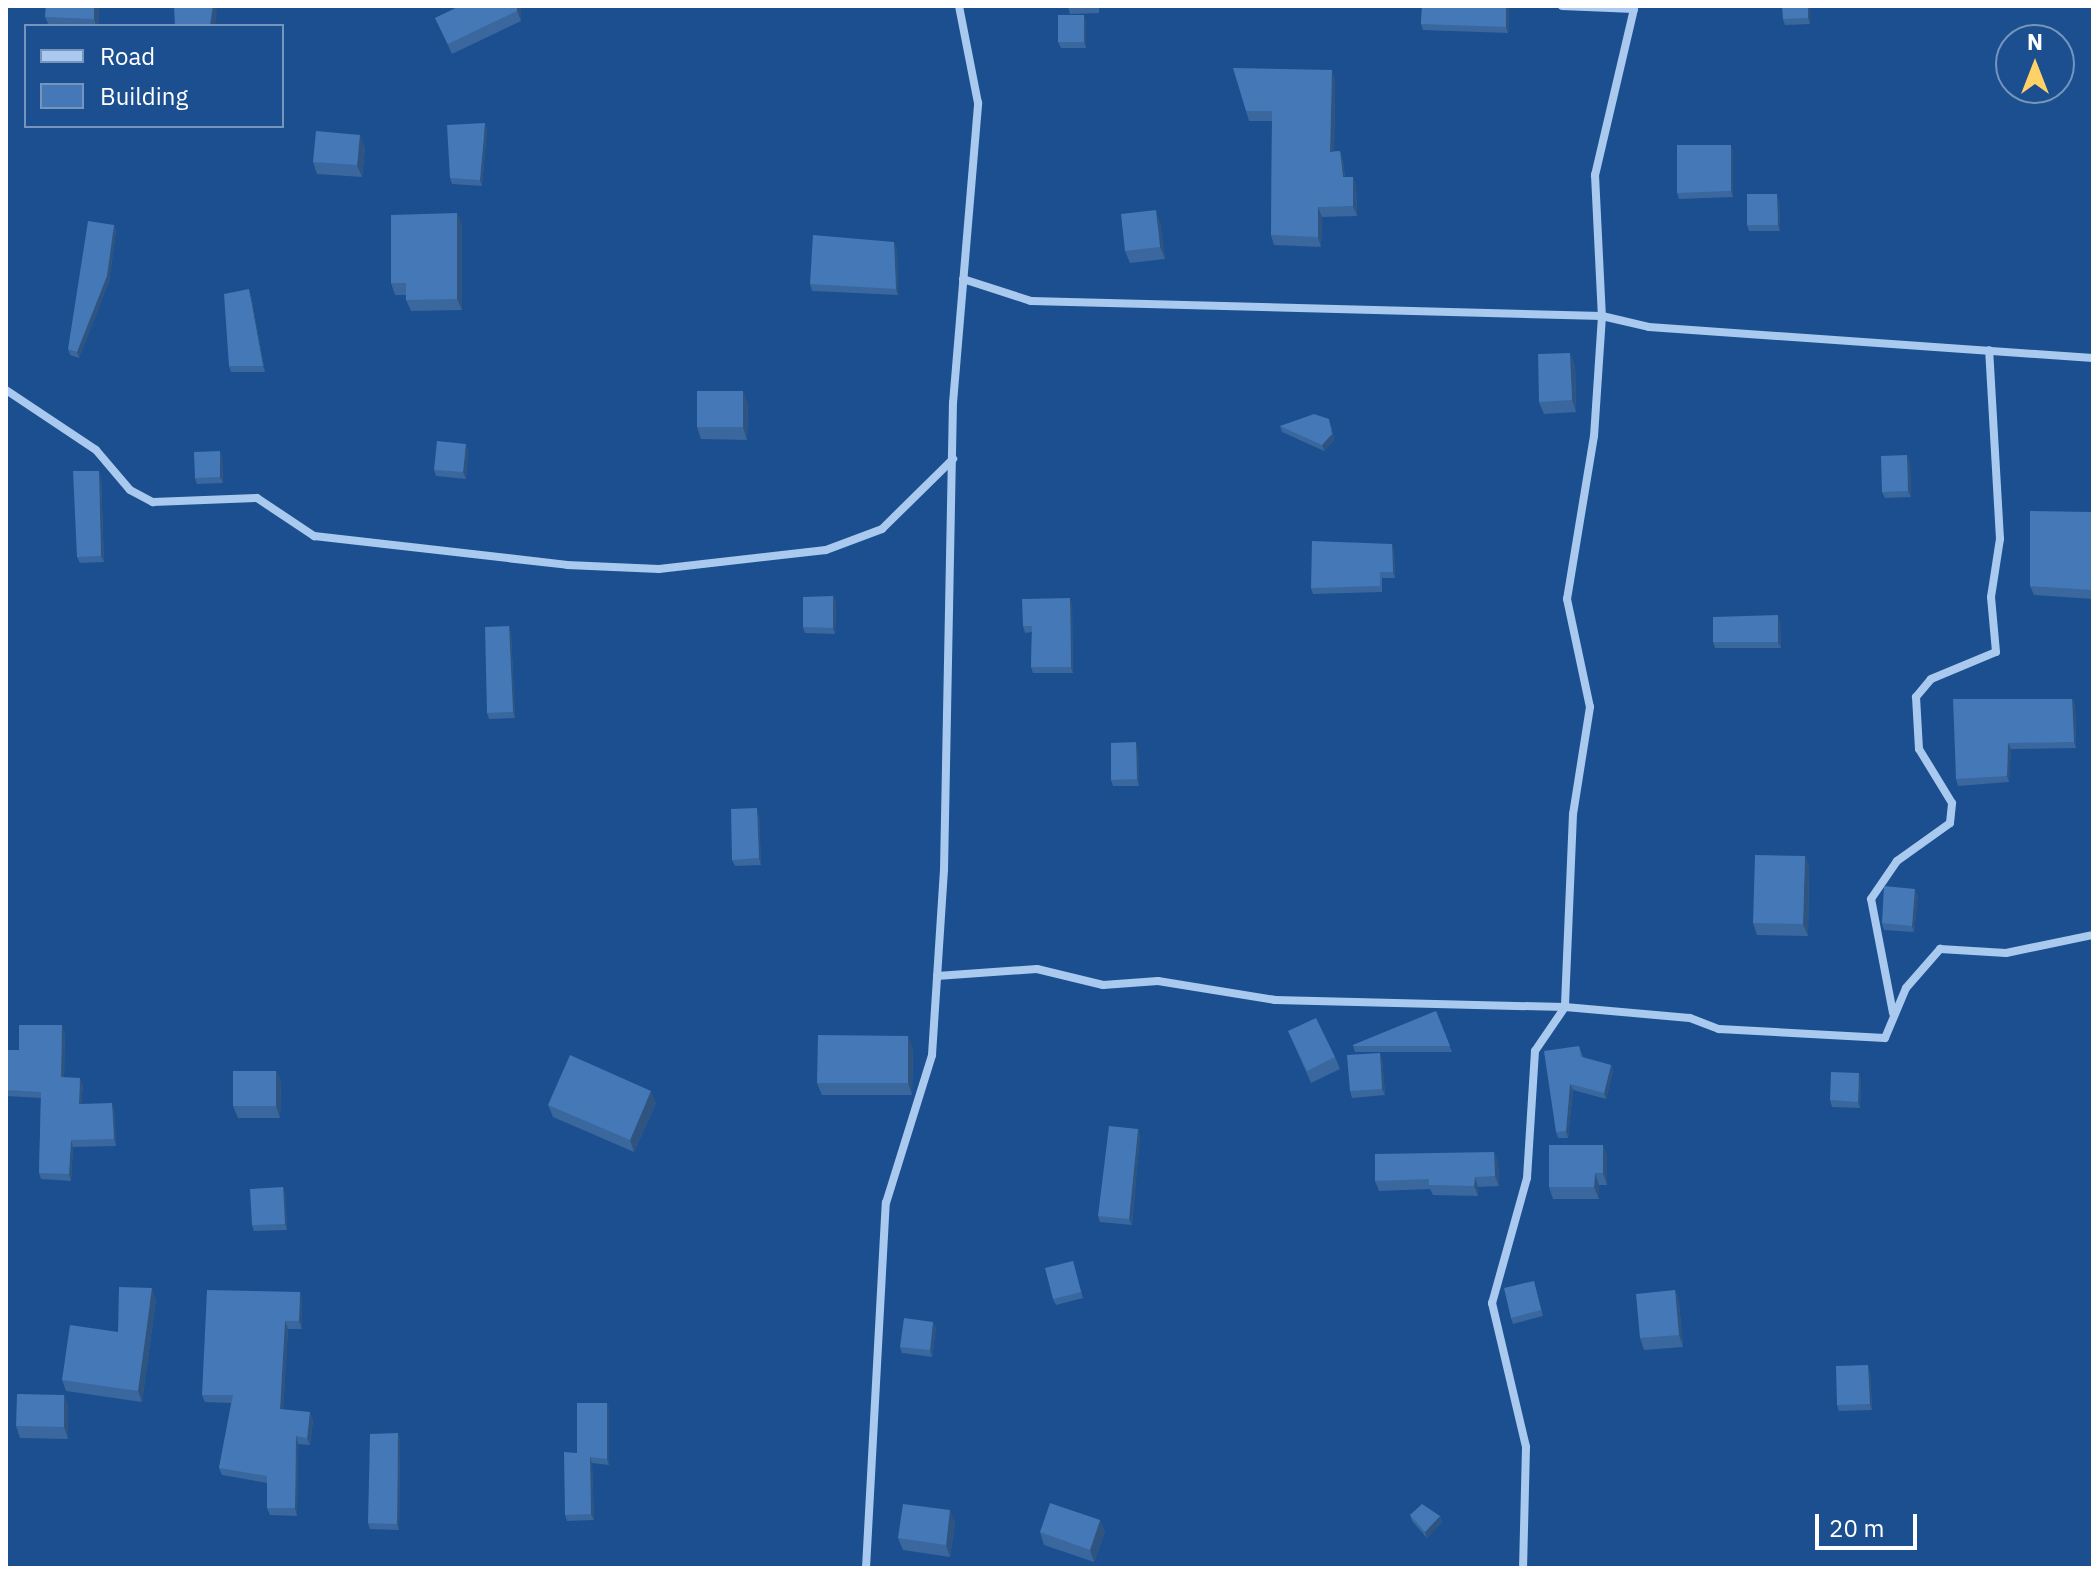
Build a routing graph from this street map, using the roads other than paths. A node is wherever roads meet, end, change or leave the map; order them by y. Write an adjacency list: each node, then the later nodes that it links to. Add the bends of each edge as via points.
1 (959, 6): 4 (street, via 978,103)
2 (1562, 6): 3 (street)
3 (1634, 8): 5 (street, via 1595,175)
4 (963, 279): 5 (street, via 1031,301); 9 (street)
5 (1602, 316): 6 (street, via 1649,327); 12 (street, via 1594,436 1567,599 1590,707 1573,814)
6 (1989, 350): 7 (street); 13 (street, via 2000,539 1991,597 1996,652 1931,679 1916,697 1919,749 1952,803 1950,823 1897,861 1871,899)
7 (2093, 358)
8 (6, 390): 9 (street, via 96,450 130,490 153,502 257,498 314,536 567,565 659,569 826,550 882,529)
9 (953, 459): 11 (street)
10 (2093, 935): 13 (street, via 2006,953 1940,949)
11 (937, 976): 12 (street, via 1037,969 1103,985 1158,981 1275,1000); 14 (street, via 932,1055 886,1203)
12 (1565, 1007): 13 (street, via 1864,1041 1885,1038); 15 (street, via 1535,1051 1527,1178 1492,1303 1526,1447)
13 (1893, 1014)
14 (866, 1568)
15 (1523, 1568)

